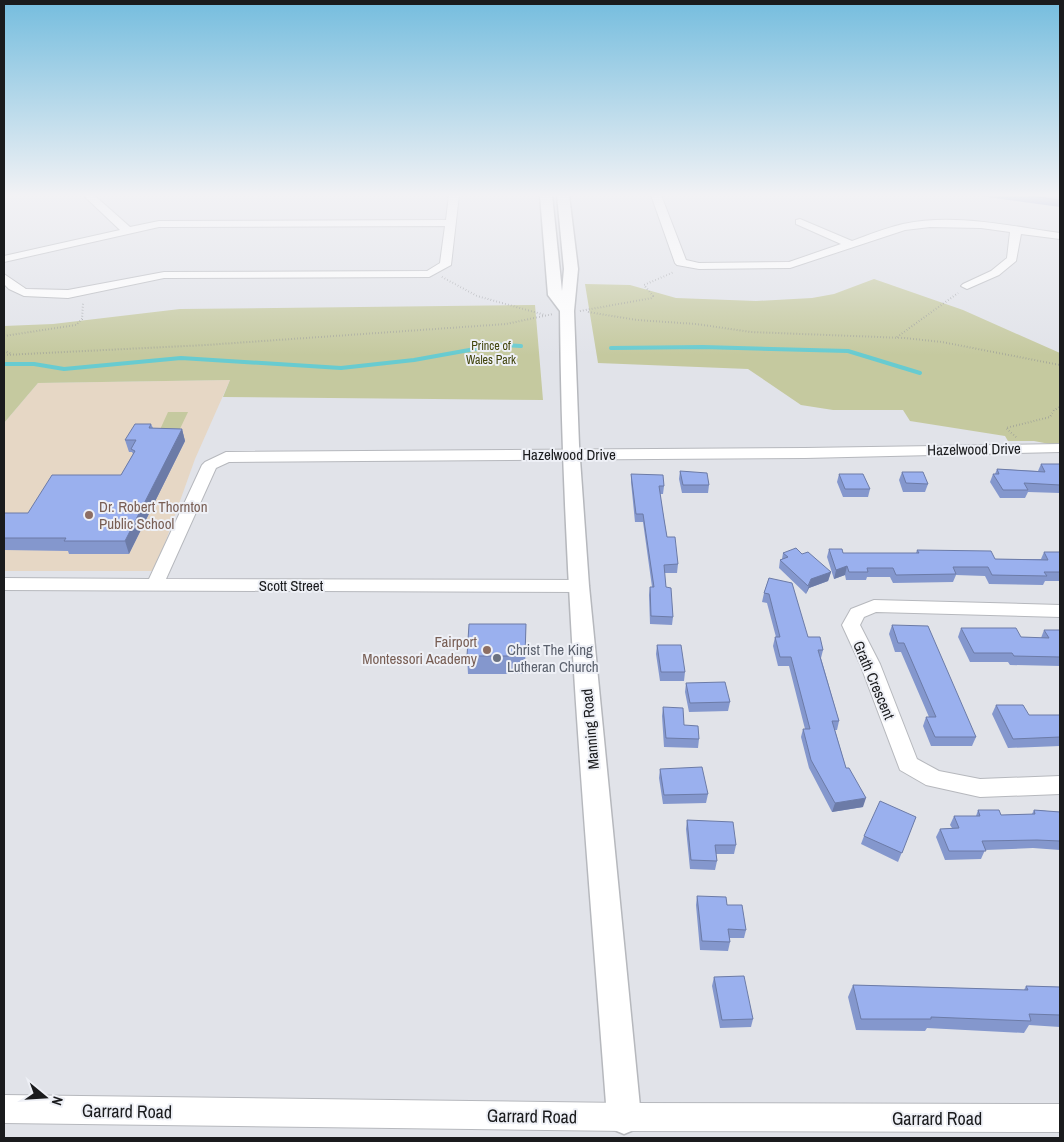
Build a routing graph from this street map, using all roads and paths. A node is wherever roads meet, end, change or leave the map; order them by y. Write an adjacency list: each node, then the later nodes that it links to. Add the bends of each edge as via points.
1 (47, 248): 8 (street)
2 (447, 248): 10 (street, via 445,265)
3 (551, 248): 14 (main road, Manning Road, via 555,295)
4 (569, 248): 14 (main road, Manning Road, via 571,269)
5 (676, 248): 9 (street)
6 (842, 248): 9 (street, via 790,265 698,266)
7 (1013, 248): 12 (street, via 1012,259 995,273)
8 (4, 258)
9 (681, 263): 14 (path, via 676,270 644,285 652,298)
10 (436, 272): 11 (street, via 164,275 68,294 24,292 13,287); 14 (path, via 452,285 516,308)
11 (4, 277)
12 (967, 286): 16 (path, via 936,310 911,323)
13 (84, 296): 15 (path, via 82,319 76,325)
14 (567, 312): 16 (path, via 751,332); 17 (path, via 497,325 206,345); 22 (main road, Manning Road)
15 (4, 336)
16 (897, 337): 18 (path, via 942,342)
17 (4, 353)
18 (1060, 365)
19 (1060, 407): 20 (path, via 1050,417 1006,428)
20 (1034, 448): 21 (street, Hazelwood Drive); 22 (street, Hazelwood Drive)
21 (1060, 448)
22 (570, 454): 24 (street, Hazelwood Drive, via 226,456 210,465); 25 (main road, Manning Road)
23 (4, 584): 24 (street, Scott Street)
24 (155, 584): 25 (street, Scott Street)
25 (578, 586): 29 (main road, Manning Road)
26 (1060, 611): 27 (street, Grath Crescent, via 874,606 857,613 851,625 870,664 908,764 934,779 980,788)
27 (1060, 785)
28 (4, 1109): 29 (street, Garrard Road)
29 (624, 1117): 30 (street, Garrard Road)
30 (1060, 1118)

